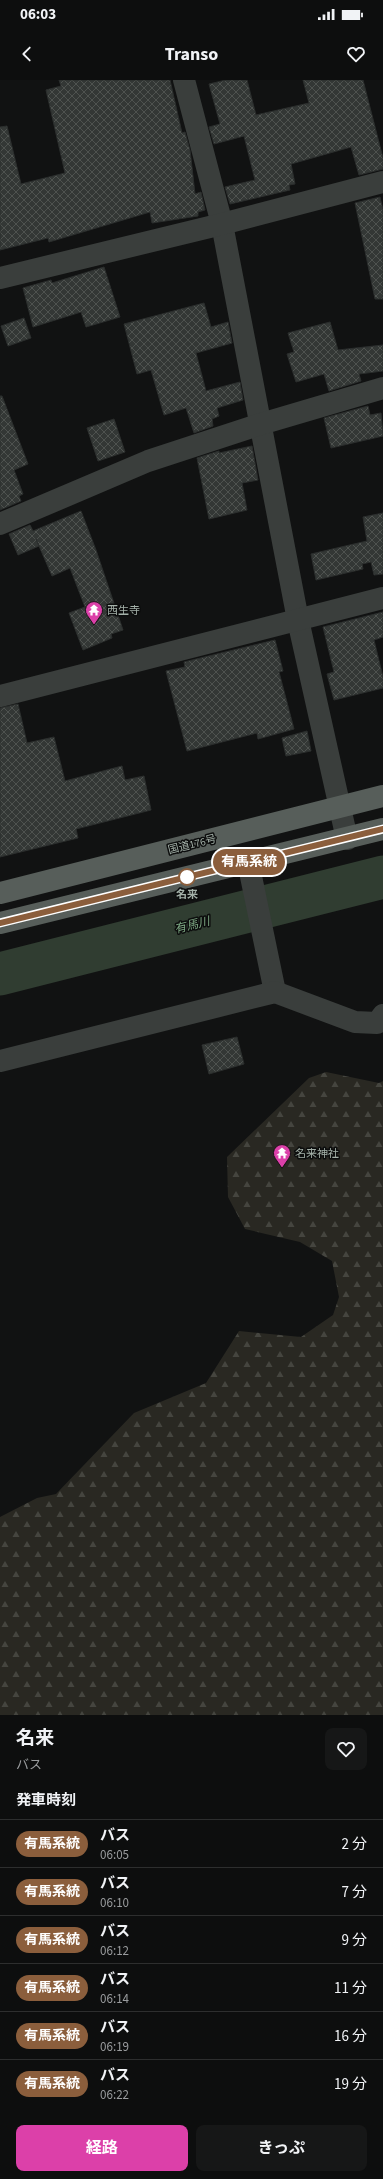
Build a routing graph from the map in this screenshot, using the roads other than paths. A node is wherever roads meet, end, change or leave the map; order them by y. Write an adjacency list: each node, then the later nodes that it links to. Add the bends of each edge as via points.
1 (184, 80): 3 (street)
2 (383, 182): 3 (street)
3 (222, 224): 4 (street); 6 (street)
4 (0, 278)
5 (383, 388): 6 (street)
6 (261, 424): 7 (street, via 148,461); 9 (street)
7 (0, 524)
8 (383, 598): 9 (street)
9 (298, 620): 10 (street); 12 (street)
10 (0, 696)
11 (383, 796): 12 (highway, 国道176号)
12 (340, 807): 14 (street); 16 (highway, 国道176号)
13 (383, 830): 14 (highway)
14 (347, 838): 15 (highway)
15 (248, 862): 17 (highway); 18 (street)
16 (0, 893)
17 (0, 923)
18 (274, 992): 19 (street, via 355,1022 377,1023); 20 (street)
19 (383, 1015)
20 (0, 1061)

